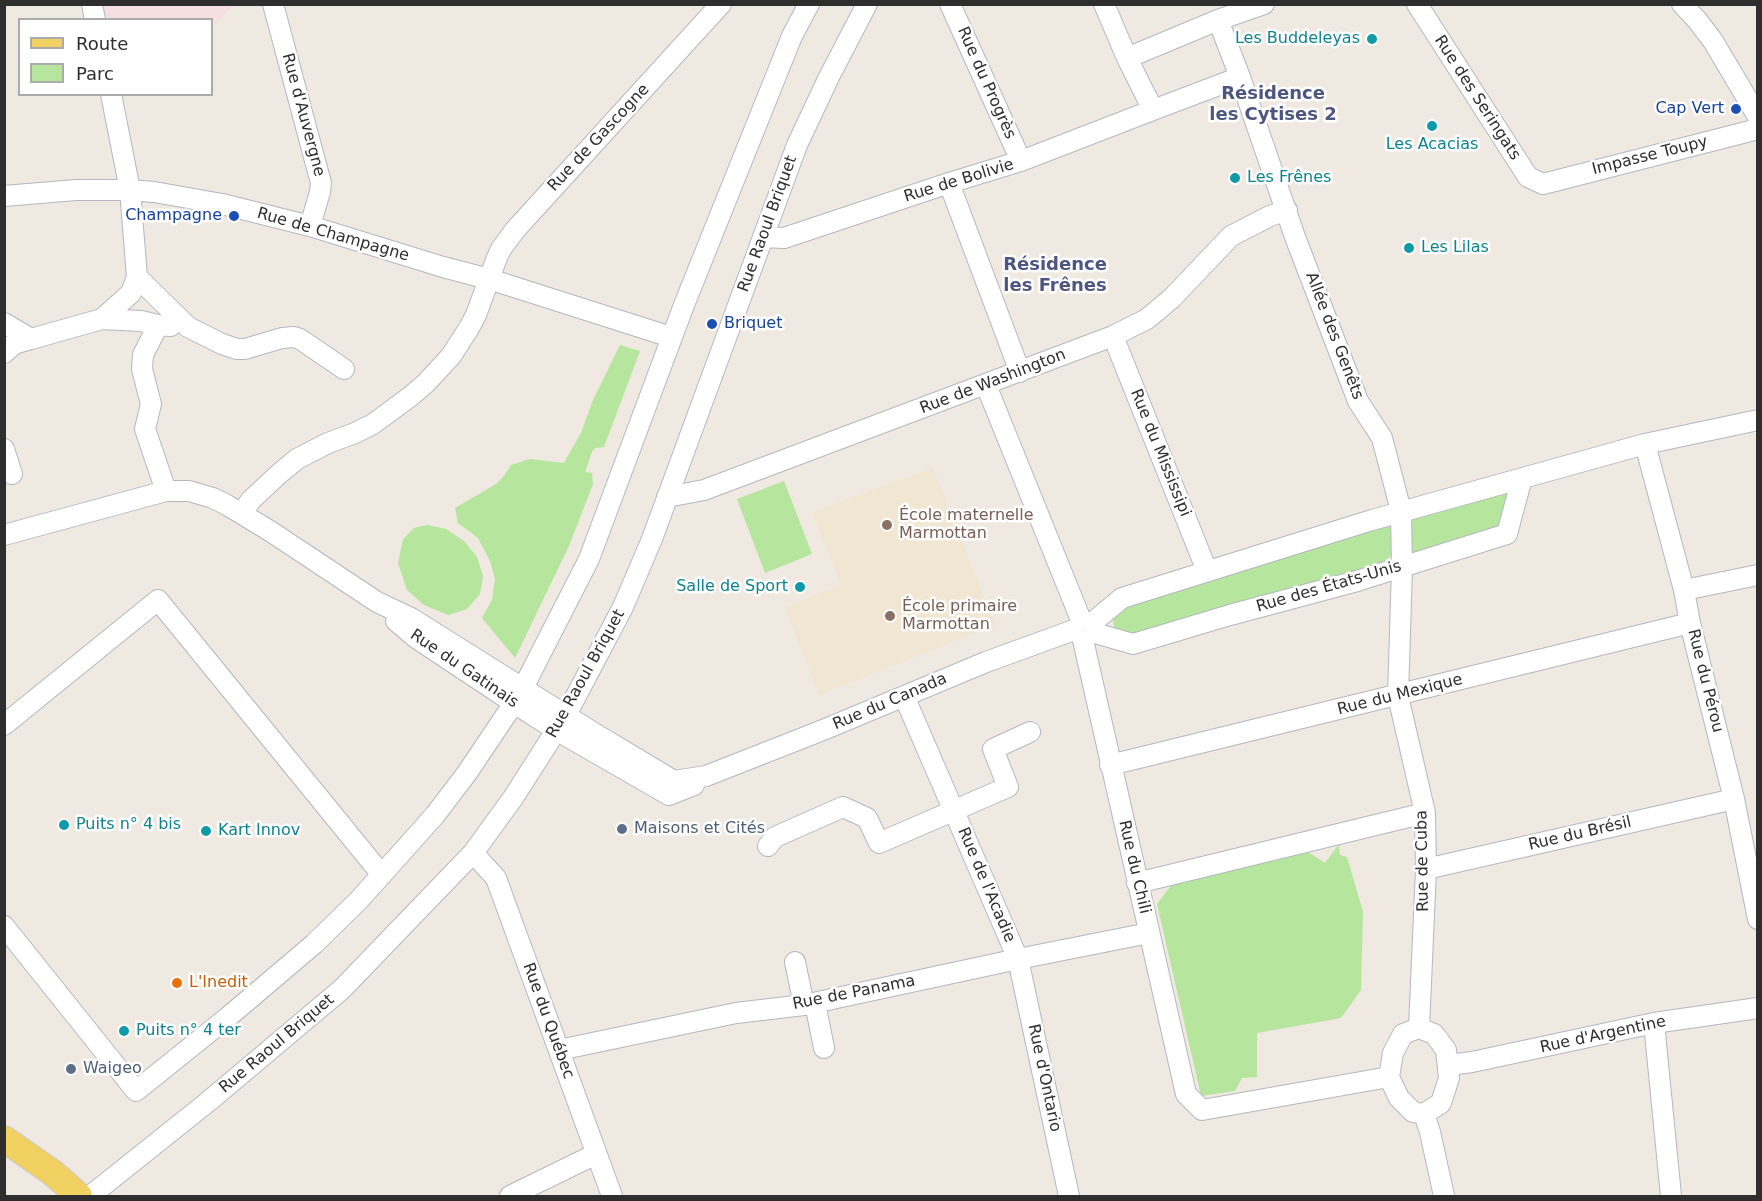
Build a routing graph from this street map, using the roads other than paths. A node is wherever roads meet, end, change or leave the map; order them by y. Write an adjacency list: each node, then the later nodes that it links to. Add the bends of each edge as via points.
1 (273, 4): 23 (street, Rue d'Auvergne, via 321,183)
2 (721, 4): 26 (street, Rue de Gascogne, via 514,230)
3 (809, 4): 31 (street)
4 (867, 4): 24 (street, Rue Raoul Briquet, via 797,145)
5 (950, 4): 17 (street, Rue du Progrès)
6 (1104, 4): 11 (street)
7 (1264, 4): 10 (street)
8 (1417, 4): 19 (street, Rue des Seringats, via 1528,177)
9 (1682, 4): 15 (street, via 1713,41)
10 (1218, 20): 11 (street); 12 (street, Allée des Genêts)
11 (1127, 58): 14 (street)
12 (1240, 77): 14 (street, Rue de Bolivie); 22 (street, Allée des Genêts)
13 (111, 96): 20 (street)
14 (1153, 110): 17 (street, Rue de Bolivie)
15 (1758, 117)
16 (1758, 129): 19 (street, Impasse Toupy)
17 (1021, 161): 18 (street, Rue de Bolivie)
18 (949, 183): 24 (street, Rue de Bolivie, via 783,238); 36 (street)
19 (1543, 184)
20 (130, 190): 21 (street, Rue de Champagne); 23 (street, Rue de Champagne, via 222,204); 25 (street)
21 (4, 196)
22 (1287, 210): 32 (street, Rue de Washington, via 1231,236 1148,319); 45 (street, Allée des Genêts, via 1358,402 1382,438)
23 (310, 226): 26 (street, Rue de Champagne)
24 (763, 237): 44 (street, Rue Raoul Briquet)
25 (137, 277): 27 (street, via 131,293); 30 (street)
26 (489, 279): 31 (street, Rue de Champagne); 46 (street, Rue de Gascogne, via 469,328 451,356 426,383 364,429 297,459)
27 (102, 319): 29 (street); 33 (street)
28 (4, 323): 33 (street)
29 (158, 325): 30 (street); 43 (street, via 143,355 142,369 151,404 145,429)
30 (188, 327): 35 (street, via 237,349 294,337)
31 (662, 334): 54 (street, via 589,559)
32 (1113, 336): 36 (street, Rue de Washington); 49 (street, Rue du Mississipi)
33 (31, 339): 34 (street, via 14,344)
34 (4, 353)
35 (344, 369)
36 (1020, 372): 37 (street, Rue de Washington)
37 (986, 385): 44 (street, Rue de Washington, via 704,490); 53 (street, Rue du Chili)
38 (1758, 420): 39 (street)
39 (1646, 444): 42 (street); 51 (street, Rue du Pérou)
40 (4, 449): 41 (street)
41 (12, 474)
42 (1522, 478): 45 (street); 48 (street, Rue des États-Unis, via 1507,534)
43 (166, 491): 46 (street, Rue du Gatinais, via 202,494); 47 (street, Rue du Gatinais)
44 (667, 497): 57 (street, Rue Raoul Briquet, via 623,607)
45 (1401, 511): 48 (street, Allée des Genêts); 49 (street)
46 (242, 513): 54 (street, Rue du Gatinais, via 377,602 416,638)
47 (4, 536)
48 (1402, 568): 53 (street, Rue des États-Unis, via 1132,644); 56 (street, Allée des Genêts)
49 (1207, 571): 53 (street, via 1122,598)
50 (1758, 575): 51 (street)
51 (1684, 590): 52 (street, Rue du Pérou)
52 (1690, 623): 56 (street, Rue du Mexique); 61 (street, Rue du Pérou)
53 (1085, 629): 55 (street, Rue du Canada, via 986,662); 60 (street, Rue du Chili)
54 (518, 696): 57 (street, Rue du Gatinais); 67 (street, via 467,773)
55 (904, 696): 57 (street, Rue du Canada, via 706,776 669,795); 62 (street, Rue de l'Acadie)
56 (1398, 696): 60 (street, Rue du Mexique); 63 (street, Rue de Cuba)
57 (561, 723): 65 (street, Rue Raoul Briquet)
58 (4, 725): 67 (street, via 158,600)
59 (1030, 732): 62 (street, Rue de l'Acadie, via 993,749 1008,787)
60 (1110, 765): 68 (street, Rue du Chili)
61 (1734, 799): 66 (street, Rue du Brésil); 69 (street, Rue du Pérou)
62 (954, 810): 64 (street, Rue de l'Acadie, via 879,843 867,818 843,807 776,837); 72 (street, Rue de l'Acadie)
63 (1425, 813): 66 (street, Rue de Cuba); 68 (street)
64 (768, 846)
65 (473, 853): 79 (street, Rue du Québec, via 496,878); 86 (street, Rue Raoul Briquet, via 342,989)
66 (1425, 869): 77 (street, Rue de Cuba)
67 (382, 875): 70 (street, via 314,944 136,1091)
68 (1137, 883): 71 (street, Rue du Chili)
69 (1758, 920)
70 (4, 926)
71 (1149, 933): 72 (street, Rue de Panama); 81 (street, Rue du Chili, via 1186,1094 1202,1110)
72 (1018, 958): 74 (street, Rue de Panama); 89 (street, Rue d'Ontario)
73 (795, 962): 74 (street)
74 (810, 1004): 78 (street); 79 (street, Rue de Panama, via 736,1013)
75 (1758, 1008): 76 (street, Rue d'Argentine)
76 (1653, 1023): 80 (street, Rue d'Argentine); 91 (street)
77 (1419, 1028): 80 (street, via 1434,1034 1446,1050); 81 (street, via 1403,1034 1393,1053)
78 (824, 1047)
79 (559, 1050): 84 (street, Rue du Québec)
80 (1449, 1065): 82 (street, via 1441,1103)
81 (1389, 1077): 82 (street, via 1399,1098 1413,1112)
82 (1424, 1114): 90 (street)
83 (4, 1139): 85 (main road)
84 (599, 1162): 87 (street); 88 (street, Rue du Québec)
85 (80, 1197)
86 (90, 1197)
87 (510, 1197)
88 (612, 1197)
89 (1070, 1197)
90 (1444, 1197)
91 (1671, 1197)

